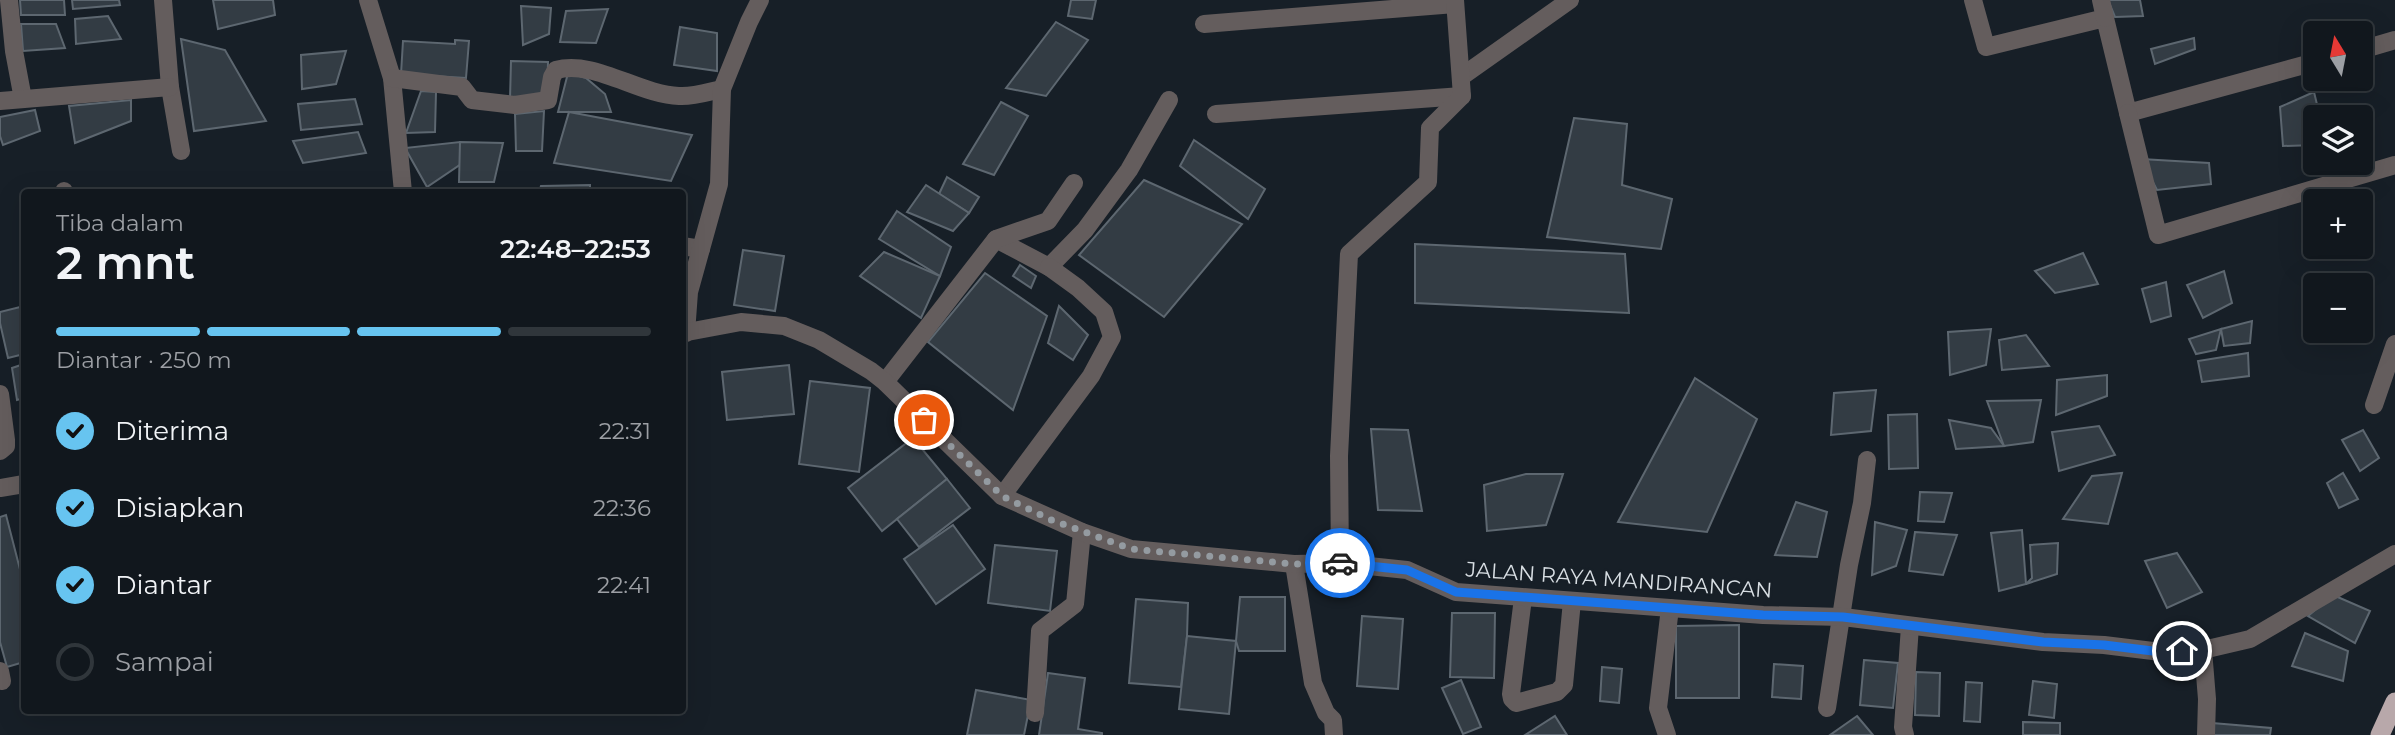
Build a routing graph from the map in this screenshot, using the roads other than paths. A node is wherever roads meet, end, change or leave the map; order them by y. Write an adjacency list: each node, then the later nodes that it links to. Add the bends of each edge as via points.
1 (9, 0): 19 (street)
2 (163, 0): 16 (street)
3 (368, 0): 15 (street)
4 (760, 0): 17 (street)
5 (1570, 0): 14 (street)
6 (1973, 0): 9 (street, via 1986,47)
7 (2101, 0): 9 (street)
8 (1455, 2): 10 (street); 14 (street)
9 (2105, 18): 22 (street)
10 (1204, 24)
11 (2395, 40): 12 (street)
12 (2373, 46)
13 (2303, 65): 22 (street)
14 (1461, 77): 18 (street)
15 (392, 78): 17 (street, via 462,87 472,100 516,105 548,100 552,77 565,68 613,75 634,86 677,96); 27 (street)
16 (170, 87): 19 (street); 24 (street)
17 (722, 89): 30 (street, via 719,184)
18 (1462, 96): 23 (street); 45 (street, via 1430,128 1428,182 1349,254 1339,456)
19 (23, 99): 21 (street)
20 (1169, 100): 31 (street, via 1129,170)
21 (0, 101)
22 (2129, 113): 25 (street, via 2158,235)
23 (1216, 114)
24 (181, 151)
25 (2395, 165)
26 (1074, 183): 28 (street, via 1048,221)
27 (402, 189)
28 (996, 239): 31 (street); 35 (street)
29 (686, 247): 30 (street)
30 (701, 249): 32 (street)
31 (1049, 267): 42 (street, via 1104,312 1112,337 1091,376)
32 (686, 317)
33 (686, 333): 35 (street, JALAN RAYA MANDIRANCAN, via 741,322 785,326 819,340)
34 (2395, 344): 37 (street)
35 (885, 382): 42 (street, JALAN RAYA MANDIRANCAN)
36 (0, 394): 38 (street, via 6,446)
37 (2374, 405)
38 (0, 451)
39 (1867, 460): 50 (street)
40 (21, 484): 41 (street)
41 (0, 488)
42 (1002, 496): 43 (street, JALAN RAYA MANDIRANCAN)
43 (1082, 532): 46 (street, JALAN RAYA MANDIRANCAN, via 1131,549); 55 (street, via 1075,604 1040,631)
44 (2395, 554): 52 (street, JALAN RAYA MANDIRANCAN, via 2250,639)
45 (1340, 563): 46 (street, JALAN RAYA MANDIRANCAN); 47 (street, JALAN RAYA MANDIRANCAN, via 1407,570 1456,592)
46 (1294, 564): 56 (street, via 1313,683 1333,720)
47 (1523, 598): 48 (street, JALAN RAYA MANDIRANCAN); 48 (street, via 1511,694 1516,703 1557,692 1564,685)
48 (1572, 601): 49 (street, JALAN RAYA MANDIRANCAN)
49 (1670, 608): 50 (street, JALAN RAYA MANDIRANCAN); 57 (street, via 1658,708)
50 (1843, 617): 51 (street, JALAN RAYA MANDIRANCAN); 54 (street)
51 (1910, 626): 52 (street, JALAN RAYA MANDIRANCAN, via 2161,652); 58 (street)
52 (2203, 650): 59 (street)
53 (2395, 702): 60 (highway)
54 (1828, 708)
55 (1035, 713)
56 (1334, 735)
57 (1667, 735)
58 (1905, 735)
59 (2206, 735)
60 (2380, 735)

